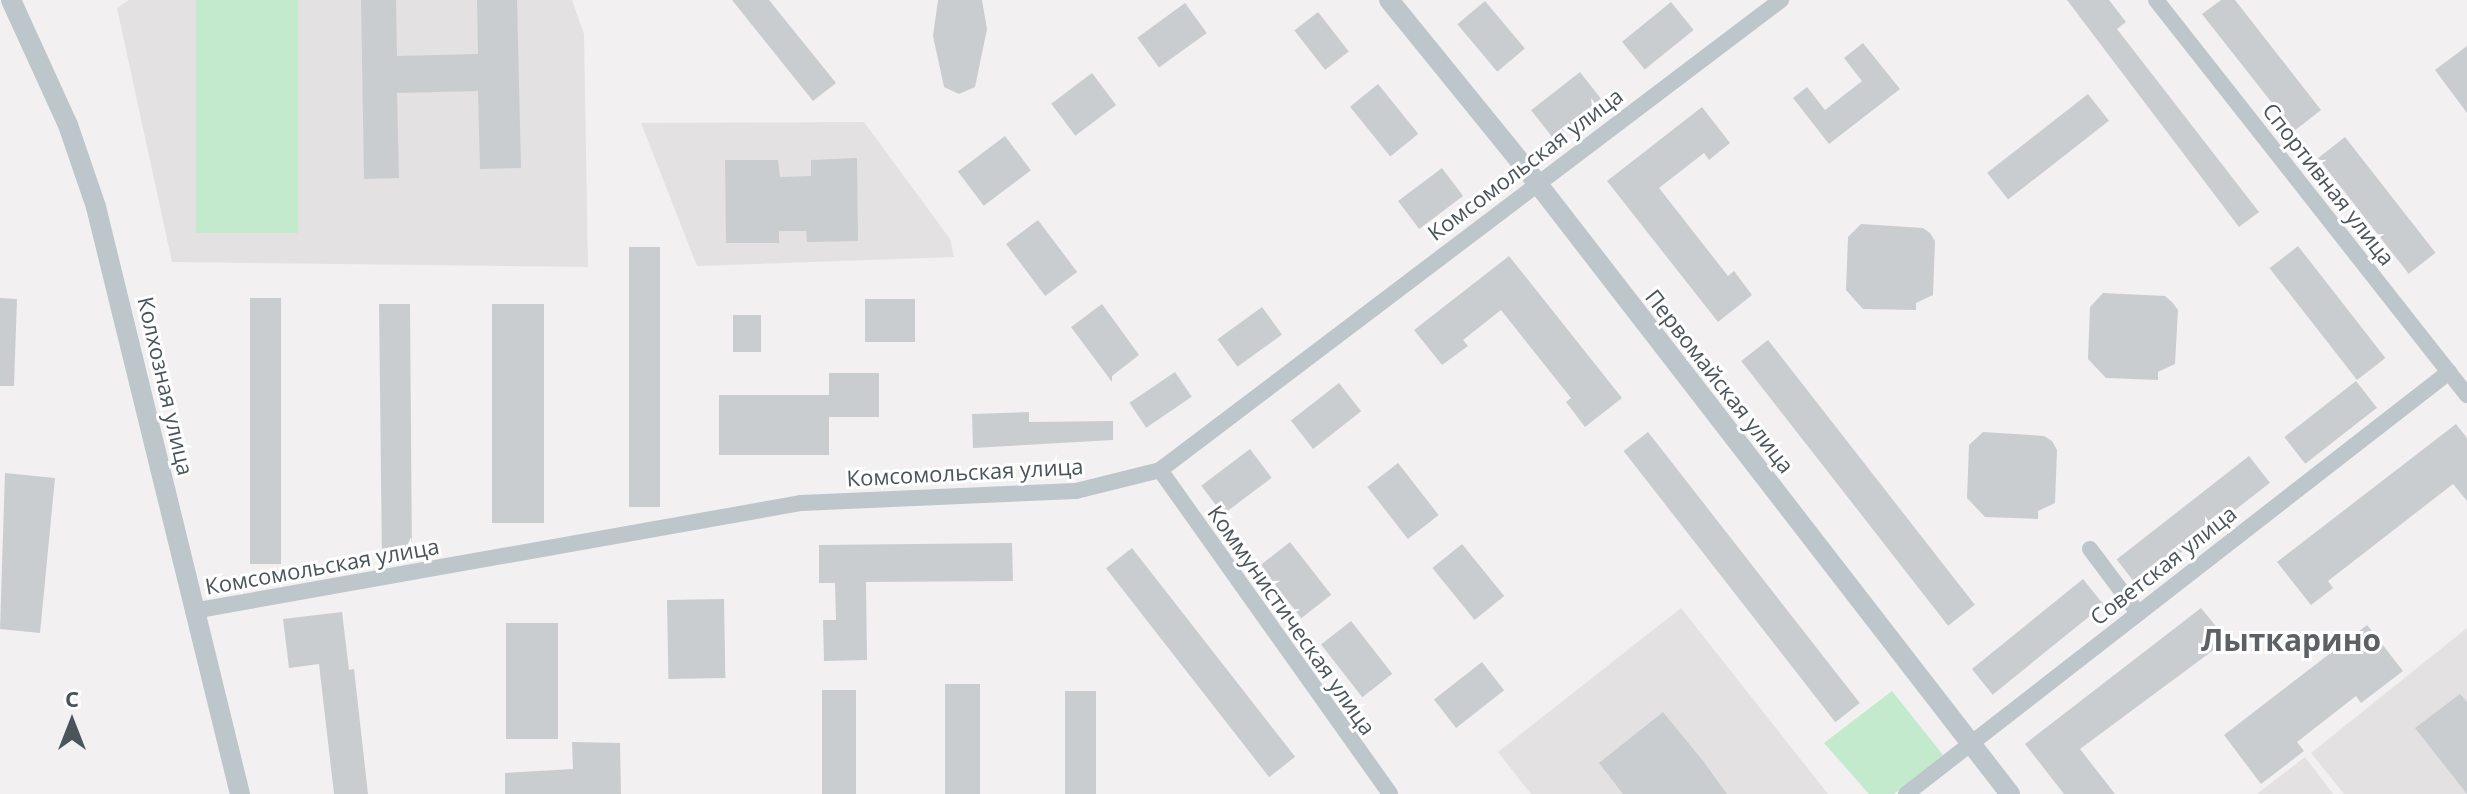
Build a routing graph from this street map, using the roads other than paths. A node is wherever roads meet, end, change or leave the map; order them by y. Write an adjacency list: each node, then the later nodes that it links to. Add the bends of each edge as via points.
1 (11, 0): 10 (street, Колхозная улица, via 68,125 96,207)
2 (1389, 0): 5 (street, Первомайская улица)
3 (1781, 0): 5 (street, Комсомольская улица)
4 (2156, 0): 6 (street, Спортивная улица)
5 (1537, 183): 8 (street, Комсомольская улица); 12 (street, Первомайская улица)
6 (2449, 372): 7 (street, Спортивная улица); 11 (street, Советская улица)
7 (2467, 395)
8 (1160, 470): 10 (street, Комсомольская улица, via 1076,491 801,503); 14 (street, Коммунистическая улица)
9 (2090, 549): 11 (street)
10 (193, 611): 13 (street, Колхозная улица)
11 (2138, 613): 12 (street, Советская улица)
12 (1970, 743): 15 (street, Советская улица); 16 (street, Первомайская улица)
13 (240, 794)
14 (1390, 794)
15 (1906, 794)
16 (2010, 794)

